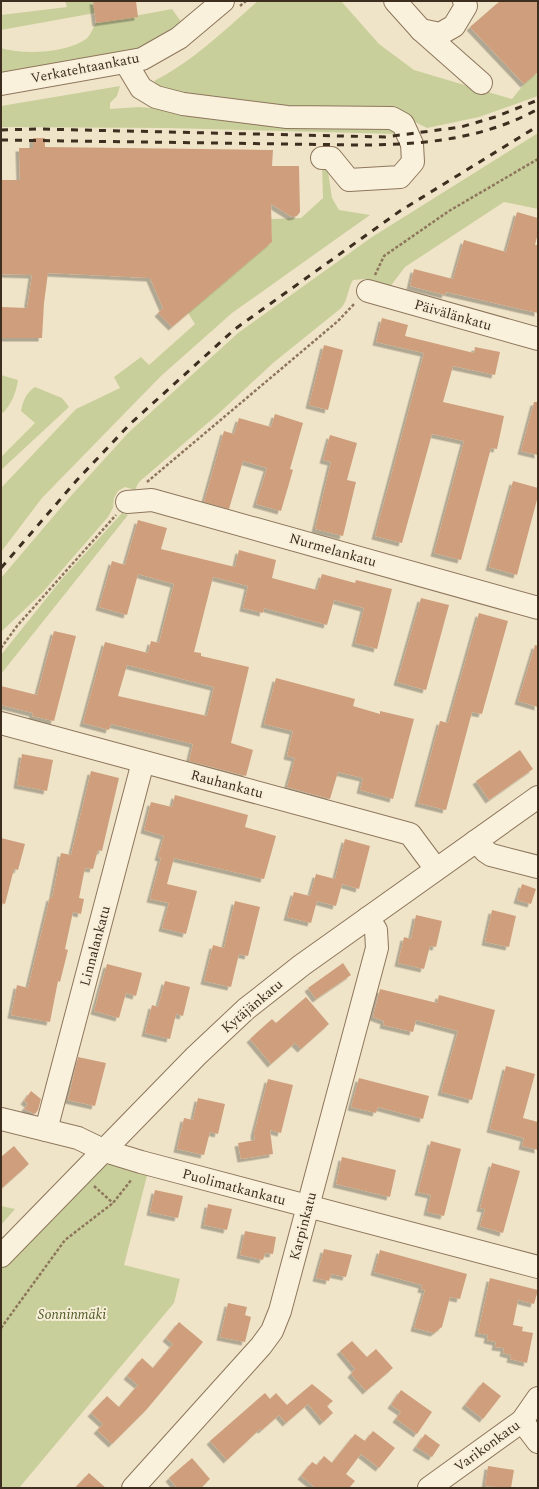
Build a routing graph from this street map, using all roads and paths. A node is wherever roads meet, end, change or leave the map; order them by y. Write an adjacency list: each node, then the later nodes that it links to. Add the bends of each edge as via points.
1 (223, 1): 5 (street, Verkatehtaankatu, via 179,38 142,59)
2 (395, 1): 4 (street)
3 (464, 1): 4 (street, via 466,6 454,26 440,34)
4 (421, 30): 6 (street)
5 (126, 63): 7 (street, Verkatehtaankatu); 8 (street, via 141,88 156,97 183,104 288,117 392,118 403,124 412,144 413,162 400,177 349,180 331,158)
6 (481, 83)
7 (1, 84)
8 (322, 158)
9 (538, 159): 10 (path, via 449,211 384,256)
10 (368, 291): 11 (street, Päivälänkatu); 12 (path, via 338,320 151,478)
11 (538, 339)
12 (127, 502): 13 (street, Nurmelankatu, via 152,500); 14 (path, via 17,626)
13 (538, 608)
14 (1, 648)
15 (1, 723): 16 (street, Rauhankatu)
16 (143, 762): 20 (street, Rauhankatu, via 410,834); 23 (street, Linnalankatu)
17 (538, 797): 18 (street, Kytäjänkatu)
18 (476, 841): 19 (street, via 491,855); 20 (street, Kytäjänkatu)
19 (538, 867)
20 (436, 869): 21 (street, Kytäjänkatu)
21 (368, 918): 24 (street, Kytäjänkatu, via 246,1009 196,1056); 26 (street, Karpinkatu, via 376,930 377,948)
22 (1, 1119): 23 (street, Puolimatkankatu)
23 (46, 1130): 24 (street, Puolimatkankatu, via 78,1138)
24 (105, 1151): 25 (street, Puolimatkankatu); 27 (street, Kytäjänkatu)
25 (140, 1162): 26 (street, Puolimatkankatu); 29 (path, via 137,1172 113,1203 65,1240)
26 (308, 1207): 28 (street, Puolimatkankatu); 33 (street, Karpinkatu, via 280,1311 272,1331 248,1362)
27 (1, 1256)
28 (538, 1266)
29 (1, 1328)
30 (538, 1398): 31 (street, Varikonkatu)
31 (522, 1421): 32 (street); 34 (street, Varikonkatu)
32 (538, 1442)
33 (134, 1488)
34 (429, 1488)

